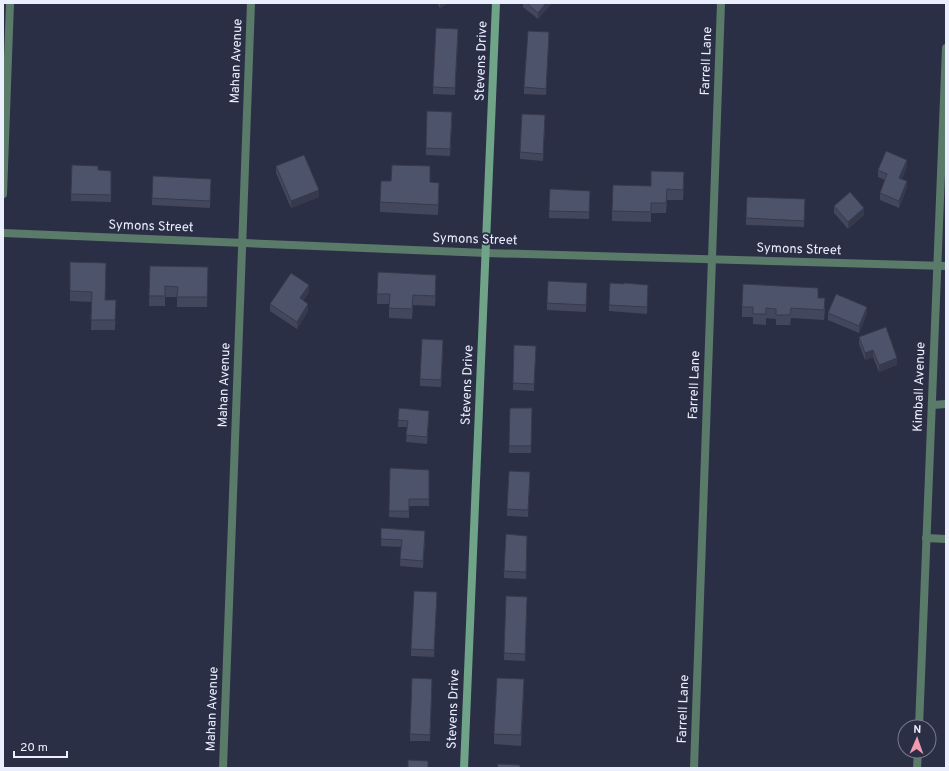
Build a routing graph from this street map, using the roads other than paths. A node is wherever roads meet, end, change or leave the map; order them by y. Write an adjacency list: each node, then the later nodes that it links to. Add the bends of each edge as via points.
1 (10, 3): 6 (street)
2 (251, 3): 8 (street, Mahan Avenue)
3 (496, 3): 9 (main road, Stevens Drive)
4 (721, 3): 10 (street, Farrell Lane)
5 (946, 48): 11 (street, Kimball Avenue)
6 (3, 194)
7 (3, 233): 8 (street, Symons Street)
8 (243, 243): 9 (street, Symons Street); 18 (street, Mahan Avenue)
9 (486, 253): 10 (street, Symons Street); 19 (main road, Stevens Drive)
10 (712, 260): 11 (street, Symons Street); 20 (street, Farrell Lane)
11 (937, 266): 12 (street, Symons Street); 14 (street, Kimball Avenue)
12 (946, 266)
13 (946, 404): 14 (street)
14 (932, 405): 15 (street, Kimball Avenue)
15 (926, 538): 16 (street); 17 (street, Kimball Avenue)
16 (946, 539)
17 (919, 719)
18 (223, 768)
19 (464, 768)
20 (694, 768)

